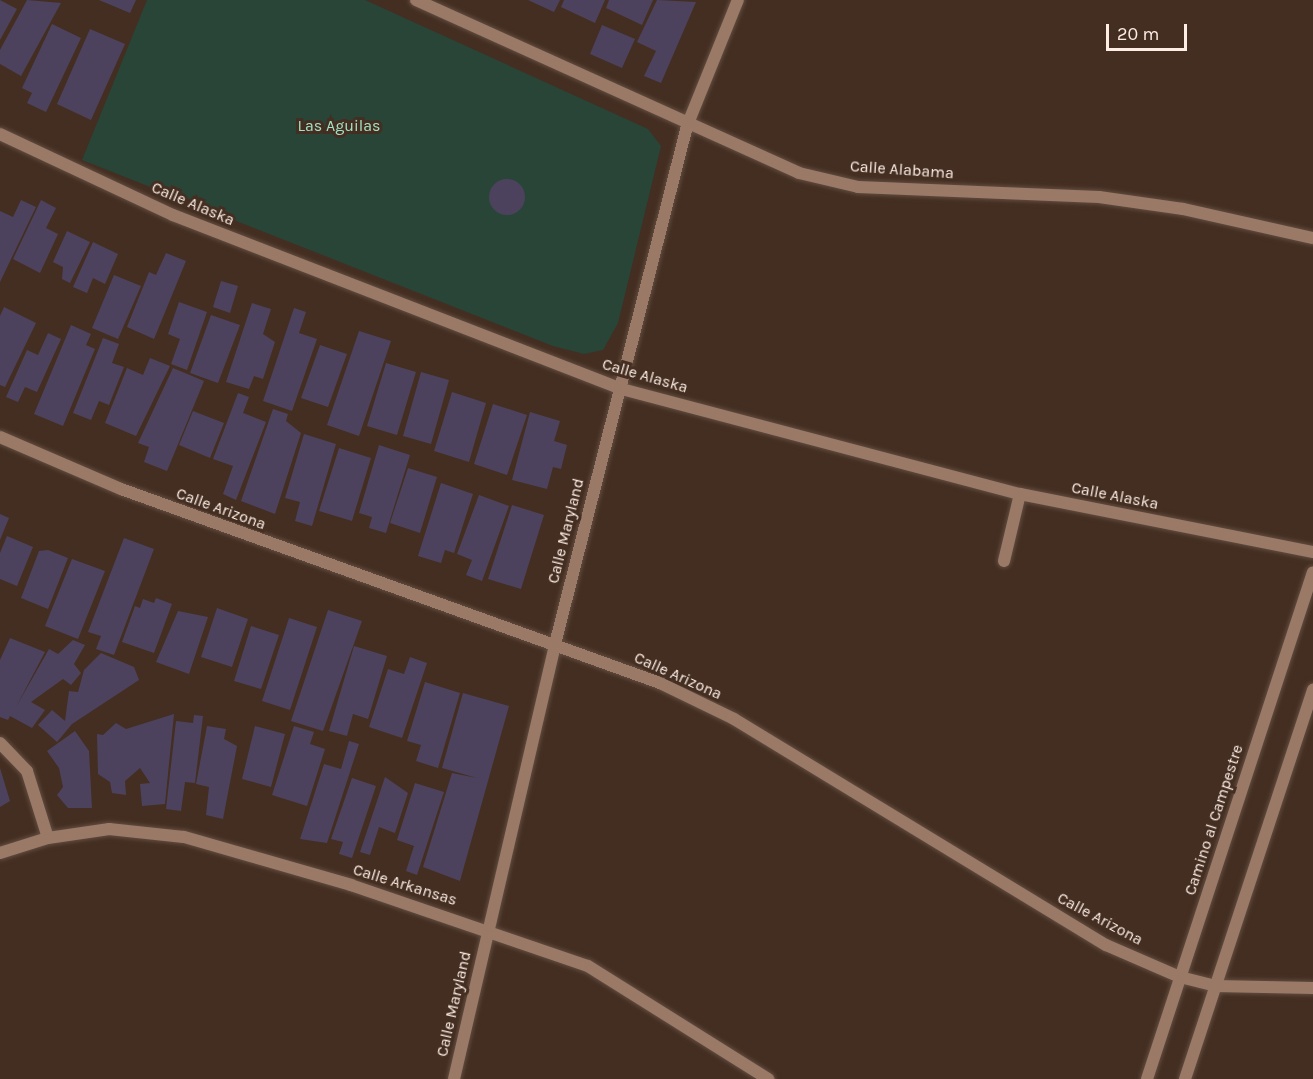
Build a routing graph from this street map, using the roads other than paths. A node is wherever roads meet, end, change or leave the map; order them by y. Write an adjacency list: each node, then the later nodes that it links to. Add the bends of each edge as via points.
1 (416, 0): 3 (street, Calle Alabama)
2 (738, 0): 3 (street, Calle Maryland)
3 (687, 126): 5 (street, Calle Alabama, via 799,173 858,187 1099,197 1183,208); 6 (street, Calle Maryland)
4 (0, 134): 6 (street, Calle Alaska, via 184,219)
5 (1313, 238)
6 (618, 388): 8 (street, Calle Alaska); 12 (street, Calle Maryland)
7 (0, 437): 12 (street, Calle Arizona, via 121,489)
8 (1020, 494): 9 (street, Calle Alaska); 10 (street)
9 (1313, 552)
10 (1004, 561)
11 (1313, 572): 18 (street, Camino al Campestre)
12 (555, 644): 17 (street, Calle Maryland); 18 (street, Calle Arizona, via 660,683 734,719 1106,945)
13 (1313, 689): 19 (street)
14 (0, 743): 15 (street, via 27,771)
15 (48, 838): 16 (street, Calle Arkansas); 17 (street, Calle Arkansas, via 109,829 184,837)
16 (0, 853)
17 (488, 928): 21 (street, Calle Maryland); 22 (street, Calle Arkansas, via 588,966)
18 (1180, 977): 19 (street, Calle Arizona); 23 (street, Camino al Campestre)
19 (1215, 987): 20 (street, Calle Arizona); 24 (street)
20 (1313, 988)
21 (454, 1079)
22 (768, 1079)
23 (1147, 1079)
24 (1185, 1079)

